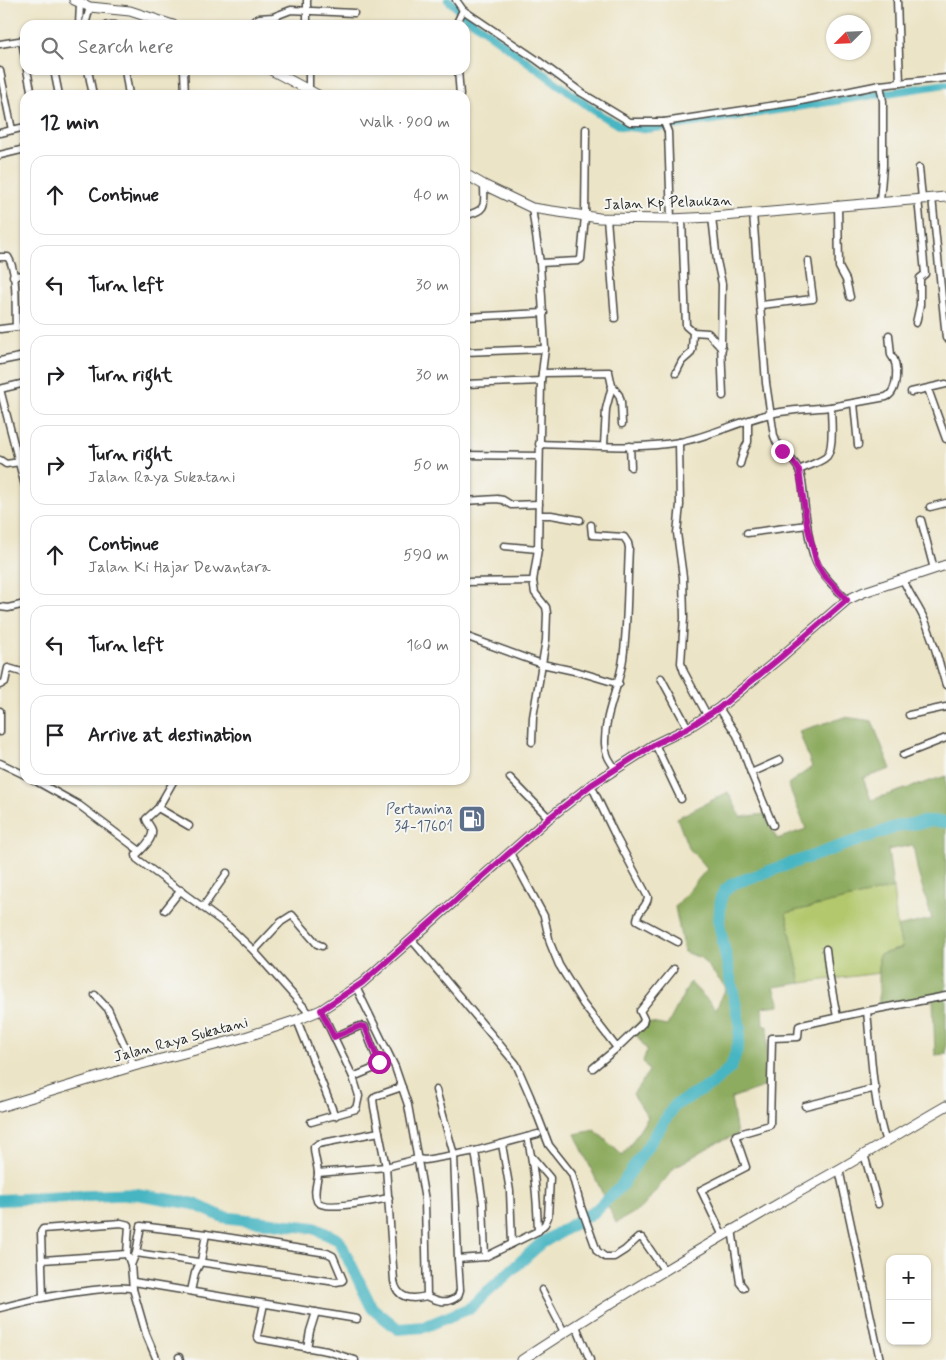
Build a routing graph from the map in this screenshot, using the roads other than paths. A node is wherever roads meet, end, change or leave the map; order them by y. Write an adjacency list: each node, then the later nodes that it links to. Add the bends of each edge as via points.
1 (307, 0): 6 (street)
2 (456, 0): 8 (street)
3 (897, 0): 27 (street)
4 (77, 2): 5 (street); 9 (street)
5 (90, 7): 10 (street); 11 (street, via 130,12)
6 (306, 10): 7 (street); 12 (street, via 291,10); 13 (street)
7 (354, 12)
8 (460, 16)
9 (79, 20)
10 (86, 20)
11 (156, 20)
12 (256, 20)
13 (307, 20)
14 (470, 22): 37 (street, via 537,60 625,120)
15 (20, 41): 16 (street)
16 (0, 44)
17 (0, 71): 40 (street)
18 (28, 75): 29 (street)
19 (55, 75): 30 (street)
20 (89, 75): 31 (street)
21 (125, 75): 32 (street)
22 (184, 75): 33 (street)
23 (280, 75): 34 (street)
24 (311, 75): 35 (street)
25 (458, 75): 36 (street)
26 (946, 78): 27 (street)
27 (900, 83): 28 (street)
28 (880, 87): 37 (street); 50 (street, via 883,166)
29 (31, 90)
30 (58, 90)
31 (92, 90)
32 (128, 90)
33 (185, 90)
34 (308, 90)
35 (313, 90)
36 (460, 90)
37 (664, 123): 59 (street, via 668,132)
38 (20, 128): 40 (street)
39 (586, 129): 55 (street)
40 (12, 130): 41 (street)
41 (0, 133)
42 (20, 150): 43 (street)
43 (0, 155)
44 (919, 168): 48 (street)
45 (470, 177): 46 (street, Jalan Kp Pelaukan)
46 (484, 185): 52 (street, Jalan Kp Pelaukan); 54 (street, via 482,209)
47 (946, 197): 49 (street, Jalan Kp Pelaukan)
48 (920, 198): 49 (street, Jalan Kp Pelaukan); 50 (street, Jalan Kp Pelaukan); 70 (street, via 925,274 920,278)
49 (932, 198): 76 (street)
50 (880, 202): 51 (street, Jalan Kp Pelaukan)
51 (838, 205): 53 (street, Jalan Kp Pelaukan); 65 (street, via 840,267)
52 (532, 208): 55 (street, Jalan Kp Pelaukan); 62 (street)
53 (753, 213): 56 (street, Jalan Kp Pelaukan); 66 (street)
54 (470, 214)
55 (585, 216): 57 (street, Jalan Kp Pelaukan); 62 (street, via 581,260)
56 (712, 217): 58 (street, Jalan Kp Pelaukan); 78 (street, via 722,284)
57 (607, 218): 59 (street, Jalan Kp Pelaukan); 69 (street)
58 (682, 218): 59 (street, Jalan Kp Pelaukan); 74 (street, via 686,322)
59 (671, 219)
60 (0, 257): 64 (street, via 8,257)
61 (808, 261): 66 (street, via 813,299)
62 (540, 263): 67 (street)
63 (20, 275): 64 (street)
64 (13, 276): 71 (street)
65 (850, 297)
66 (761, 304): 95 (street, via 766,383)
67 (544, 313): 68 (street); 77 (street)
68 (470, 317)
69 (616, 318)
70 (916, 323)
71 (16, 327): 72 (street); 73 (street)
72 (20, 327)
73 (0, 329)
74 (693, 332): 78 (street, via 708,333); 83 (street, via 692,350)
75 (889, 335): 93 (street, via 896,366 894,390 886,397)
76 (946, 335)
77 (545, 349): 79 (street); 82 (street)
78 (722, 349): 92 (street)
79 (470, 352)
80 (20, 357): 81 (street)
81 (0, 361)
82 (542, 373): 84 (street); 88 (street, via 609,372)
83 (676, 373)
84 (541, 381): 86 (street); 100 (street)
85 (20, 384): 89 (street)
86 (470, 384)
87 (946, 384): 90 (street)
88 (612, 386): 97 (street, via 621,402); 102 (street, via 606,409)
89 (0, 389): 107 (street)
90 (928, 389): 91 (street); 98 (street)
91 (911, 392)
92 (723, 396)
93 (854, 402): 94 (street); 101 (street)
94 (831, 407): 95 (street); 110 (street, via 829,455)
95 (772, 414): 96 (street); 110 (street, via 777,445)
96 (748, 421): 99 (street); 108 (street, via 748,442)
97 (622, 424)
98 (946, 439)
99 (679, 442): 103 (street); 141 (street, via 677,533 684,618 681,663)
100 (539, 444): 102 (street); 105 (street)
101 (858, 444)
102 (604, 445): 103 (street)
103 (630, 446): 109 (street)
104 (470, 455): 105 (street)
105 (539, 456): 113 (street)
106 (0, 460): 107 (street, via 6,464)
107 (20, 462)
108 (740, 464)
109 (631, 467)
110 (799, 470): 119 (street)
111 (470, 501): 113 (street)
112 (946, 503): 114 (street)
113 (539, 504): 115 (street)
114 (930, 508)
115 (539, 515): 116 (street); 122 (street)
116 (580, 520)
117 (921, 520): 124 (street)
118 (591, 525): 135 (street, via 592,535 624,537 628,542 624,657)
119 (807, 525): 120 (street); 128 (street, via 820,570)
120 (746, 533)
121 (504, 546): 122 (street)
122 (538, 549): 126 (street)
123 (946, 565): 124 (street, Jalan Raya Sukatani)
124 (934, 569): 125 (street, Jalan Raya Sukatani)
125 (903, 579): 128 (street, Jalan Raya Sukatani); 136 (street, via 926,621)
126 (533, 581): 127 (street); 132 (street, via 536,596 547,613)
127 (470, 582)
128 (847, 600): 139 (street, Jalan Raya Sukatani)
129 (20, 605): 130 (street)
130 (0, 606)
131 (470, 638): 132 (street)
132 (542, 664): 135 (street); 146 (street)
133 (20, 672): 137 (street, via 8,668)
134 (662, 678): 143 (street)
135 (619, 684): 151 (street, via 610,703 606,731 606,752)
136 (946, 684)
137 (0, 685)
138 (946, 707): 142 (street)
139 (719, 708): 141 (street, Jalan Raya Sukatani); 153 (street, via 737,736)
140 (0, 711): 144 (street)
141 (707, 715): 143 (street, Jalan Raya Sukatani)
142 (909, 715)
143 (688, 728): 147 (street, Jalan Raya Sukatani)
144 (0, 732)
145 (946, 738): 148 (street)
146 (532, 742)
147 (655, 744): 151 (street, Jalan Raya Sukatani); 158 (street)
148 (903, 755)
149 (780, 760): 153 (street)
150 (0, 763): 152 (street)
151 (615, 768): 157 (street, Jalan Raya Sukatani)
152 (20, 773)
153 (751, 773): 161 (street)
154 (510, 778): 160 (street)
155 (43, 785): 163 (street, via 79,804)
156 (171, 785): 159 (street)
157 (591, 785): 160 (street, Jalan Raya Sukatani); 170 (street, via 648,897 637,920)
158 (681, 799)
159 (158, 808): 162 (street); 163 (street, via 146,819 152,830)
160 (549, 818): 164 (street, Jalan Raya Sukatani)
161 (773, 825)
162 (190, 826)
163 (140, 851): 166 (street, via 137,859)
164 (510, 853): 169 (street, Jalan Raya Sukatani); 184 (street, via 544,916 559,965 583,1004)
165 (227, 873): 167 (street)
166 (181, 890): 167 (street); 168 (street)
167 (203, 907): 173 (street)
168 (165, 910)
169 (412, 940): 175 (street, Jalan Raya Sukatani); 225 (street, via 516,1064 549,1145 572,1174 597,1251 608,1258 614,1257 642,1238)
170 (678, 942)
171 (322, 946): 173 (street, via 292,915)
172 (826, 949): 181 (street)
173 (254, 951): 180 (street)
174 (674, 970): 184 (street, via 640,1011 643,1023)
175 (359, 985): 178 (street, Jalan Raya Sukatani); 188 (street)
176 (95, 995): 185 (street, via 108,1009)
177 (946, 996): 179 (street)
178 (321, 1010): 180 (street, Jalan Raya Sukatani); 183 (street)
179 (867, 1011): 181 (street); 189 (street)
180 (310, 1014): 182 (street, Jalan Raya Sukatani)
181 (837, 1017): 216 (street, via 800,1025 798,1036 772,1038 770,1125 736,1135 746,1167 701,1190)
182 (297, 1020): 185 (street, Jalan Raya Sukatani); 194 (street)
183 (334, 1037): 187 (street); 187 (street, via 365,1027 379,1064)
184 (617, 1048): 186 (street)
185 (134, 1066): 193 (street, Jalan Raya Sukatani)
186 (594, 1068)
187 (353, 1077): 194 (street, via 359,1096 358,1108)
188 (402, 1087): 196 (street, via 374,1097); 205 (street)
189 (876, 1088): 191 (street); 199 (street)
190 (436, 1090): 203 (street)
191 (805, 1106)
192 (946, 1106): 199 (street)
193 (0, 1107)
194 (335, 1116): 195 (street)
195 (312, 1122)
196 (379, 1132): 206 (street); 208 (street, via 316,1145)
197 (538, 1134): 198 (street)
198 (527, 1137): 200 (street); 204 (street)
199 (886, 1142): 202 (street)
200 (502, 1144): 201 (street); 217 (street, via 510,1191)
201 (475, 1151): 203 (street); 220 (street, via 483,1203)
202 (864, 1154): 207 (street); 210 (street)
203 (454, 1155): 205 (street); 221 (street)
204 (533, 1158): 214 (street); 214 (street, via 550,1178 548,1217)
205 (417, 1159): 206 (street); 230 (street, via 425,1200)
206 (386, 1167): 208 (street); 209 (street)
207 (840, 1169): 213 (street); 243 (street)
208 (318, 1174): 209 (street, via 315,1193 322,1206)
209 (389, 1198): 230 (street, via 395,1289 404,1297)
210 (878, 1204)
211 (128, 1225): 212 (street); 219 (street); 222 (street, via 43,1229)
212 (141, 1226): 215 (street); 218 (street)
213 (732, 1229): 216 (street); 227 (street, via 740,1283)
214 (538, 1231): 217 (street)
215 (206, 1234): 223 (street); 223 (street, via 327,1253 333,1256 343,1280 336,1282)
216 (722, 1234): 225 (street)
217 (512, 1243): 220 (street)
218 (136, 1253): 223 (street); 224 (street)
219 (127, 1254): 222 (street); 224 (street)
220 (485, 1257): 221 (street)
221 (458, 1259): 230 (street, via 458,1296 447,1302)
222 (43, 1260): 231 (street)
223 (201, 1261): 229 (street)
224 (131, 1265): 226 (street)
225 (664, 1270): 236 (street)
226 (133, 1286): 229 (street); 231 (street); 239 (street)
227 (744, 1288)
228 (542, 1290): 237 (street)
229 (191, 1291): 232 (street)
230 (427, 1296)
231 (43, 1297): 233 (street)
232 (264, 1304): 234 (street); 238 (street, via 259,1339)
233 (0, 1308)
234 (316, 1312): 235 (street); 238 (street)
235 (357, 1319)
236 (576, 1326): 237 (street); 242 (street)
237 (564, 1332): 241 (street)
238 (308, 1348): 240 (street)
239 (156, 1360)
240 (355, 1360)
241 (522, 1360)
242 (590, 1360)
243 (880, 1360)

